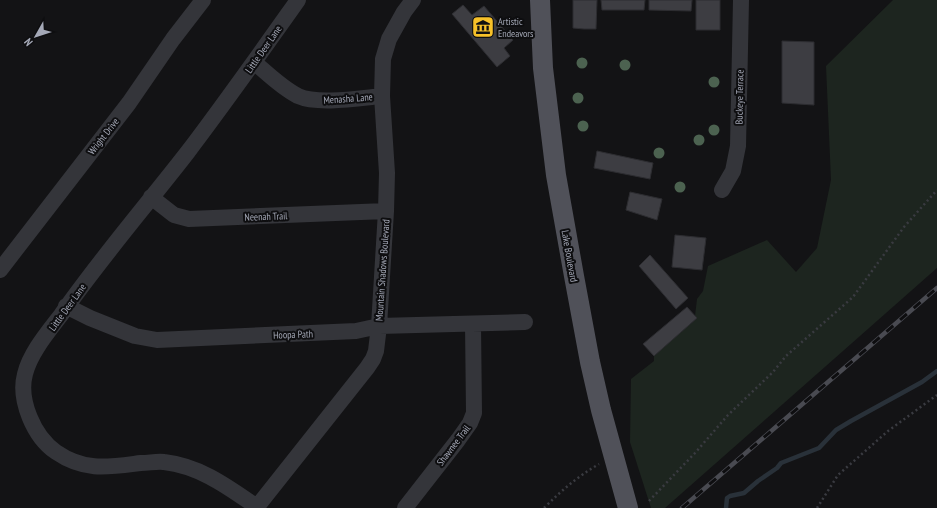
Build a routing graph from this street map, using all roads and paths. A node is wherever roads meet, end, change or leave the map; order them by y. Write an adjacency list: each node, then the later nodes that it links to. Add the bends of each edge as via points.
1 (203, 0): 12 (street, Wright Drive, via 129,103)
2 (298, 0): 6 (street, Little Deer Lane)
3 (411, 0): 7 (street, Mountain Shadows Boulevard, via 385,49)
4 (540, 0): 18 (main road, Lake Boulevard, via 543,68 556,175 590,362)
5 (741, 0): 8 (street, Buckeye Terrace, via 738,146 733,171)
6 (254, 62): 7 (street, Menasha Lane, via 300,97 319,101); 10 (street, Little Deer Lane)
7 (382, 96): 11 (street, Mountain Shadows Boulevard, via 387,173)
8 (722, 190)
9 (937, 190): 19 (path, via 904,228 853,297 786,356)
10 (151, 197): 11 (street, Neenah Trail, via 174,215 189,219); 13 (street, Little Deer Lane)
11 (386, 211): 16 (street, Mountain Shadows Boulevard)
12 (0, 270)
13 (66, 306): 16 (street, Hoopa Path, via 135,336 157,340 356,331); 20 (street, Little Deer Lane, via 29,362 24,375 23,390 29,417 37,433 46,443 55,452 91,467 162,461 182,464 221,483)
14 (525, 322): 15 (street, Hoopa Path)
15 (473, 324): 16 (street, Hoopa Path); 21 (street, Shawnee Trail, via 474,413 458,440)
16 (379, 326): 20 (street, Mountain Shadows Boulevard, via 373,359)
17 (937, 395): 24 (path, via 888,431 838,475)
18 (614, 456): 22 (path, via 578,477); 23 (main road, Lake Boulevard)
19 (649, 502)
20 (257, 507)
21 (405, 508)
22 (544, 508)
23 (628, 508)
24 (818, 508)

